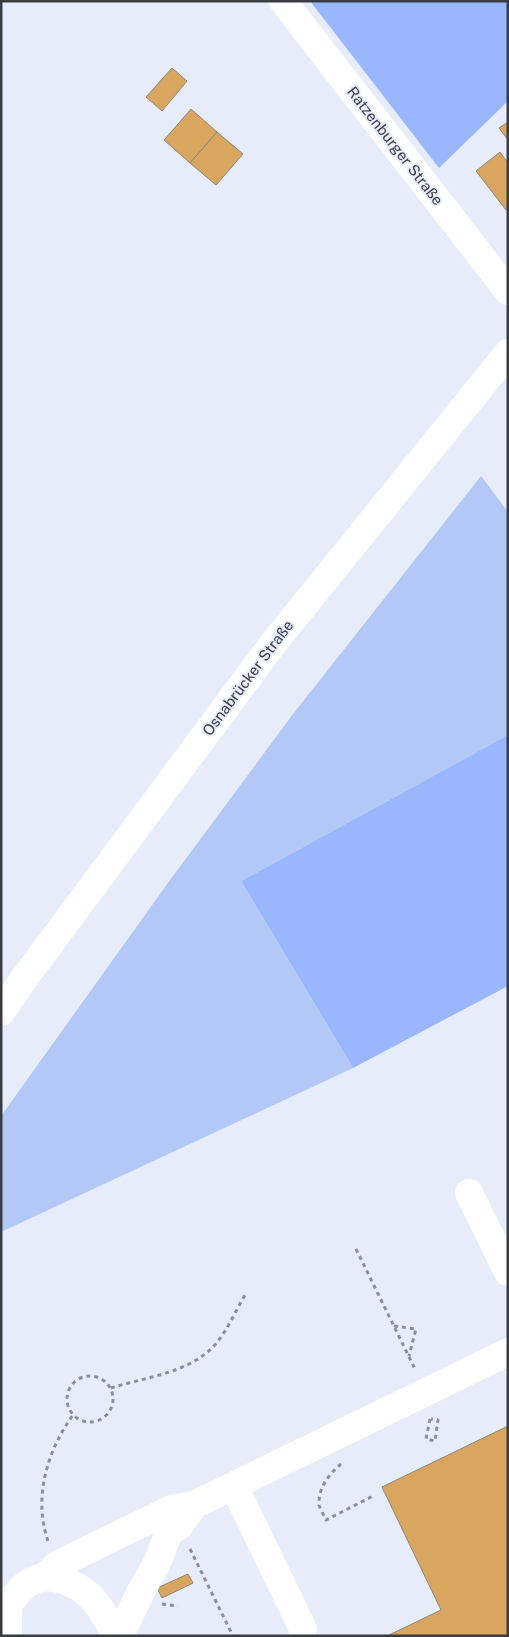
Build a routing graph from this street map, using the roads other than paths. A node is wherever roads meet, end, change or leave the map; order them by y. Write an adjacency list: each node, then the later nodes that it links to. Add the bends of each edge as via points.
1 (282, 1): 2 (main road, Ratzenburger Straße)
2 (508, 291)
3 (508, 353): 4 (main road, Osnabrücker Straße, via 272,645)
4 (1, 1012)
5 (469, 1193): 6 (main road)
6 (508, 1272)
7 (508, 1352): 8 (main road)
8 (234, 1486): 9 (main road); 11 (main road)
9 (194, 1505): 10 (main road, via 161,1514); 12 (main road, via 179,1526 145,1552 125,1581 113,1606)
10 (51, 1571): 12 (main road, via 96,1602); 13 (main road, via 27,1584 8,1604)
11 (303, 1629)
12 (112, 1632)
13 (8, 1635)

